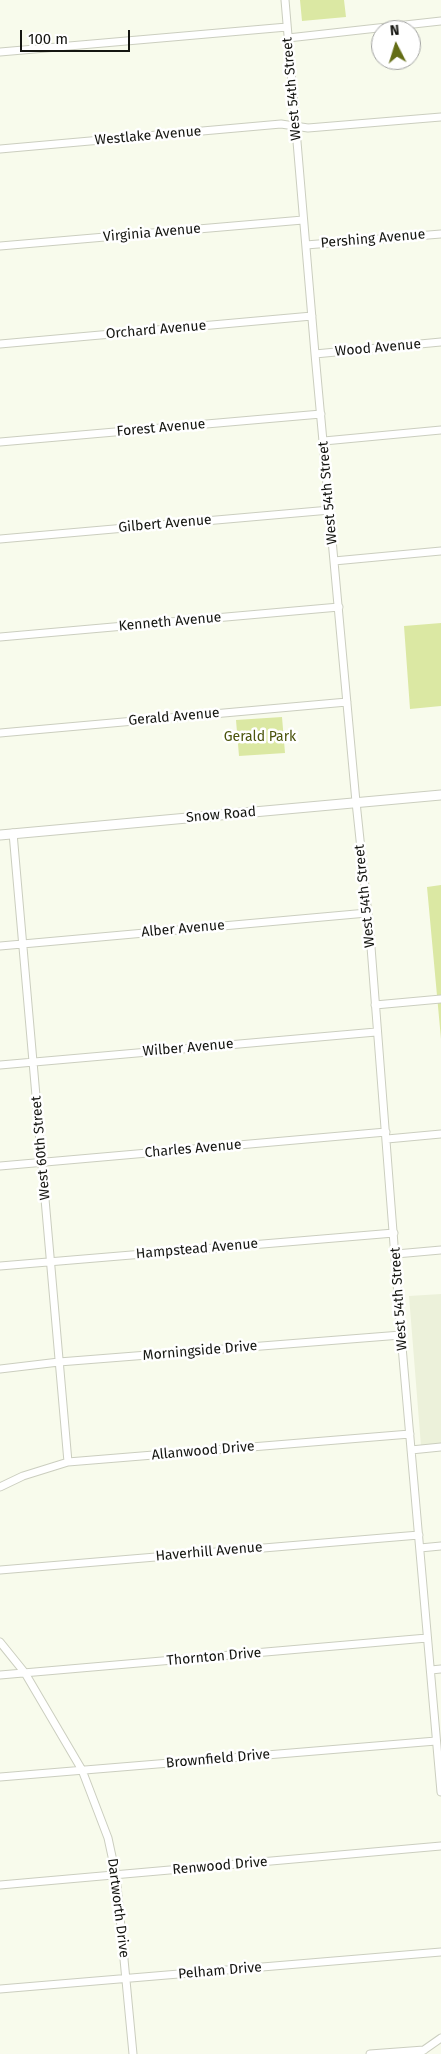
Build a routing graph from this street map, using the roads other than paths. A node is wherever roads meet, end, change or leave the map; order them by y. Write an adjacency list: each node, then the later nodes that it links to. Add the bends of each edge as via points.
1 (285, 0): 3 (street, West 54th Street)
2 (441, 21): 4 (street)
3 (287, 27): 4 (street, West 54th Street); 5 (street)
4 (288, 38): 7 (street, West 54th Street)
5 (0, 52)
6 (441, 116): 7 (street, Westlake Avenue, via 314,128)
7 (295, 124): 8 (street, Westlake Avenue); 9 (street, West 54th Street)
8 (0, 150)
9 (303, 220): 11 (street, West 54th Street); 12 (street, Virginia Avenue)
10 (441, 234): 11 (street, Pershing Avenue)
11 (306, 245): 13 (street, West 54th Street)
12 (0, 246)
13 (312, 316): 15 (street, Orchard Avenue); 16 (street, West 54th Street)
14 (441, 342): 16 (street, Wood Avenue)
15 (0, 344)
16 (315, 354): 17 (street, West 54th Street)
17 (321, 414): 19 (street, West 54th Street); 20 (street, Forest Avenue)
18 (441, 430): 19 (street)
19 (324, 441): 21 (street, West 54th Street)
20 (0, 442)
21 (330, 510): 22 (street, Gilbert Avenue); 24 (street, West 54th Street)
22 (0, 539)
23 (441, 551): 24 (street)
24 (334, 561): 25 (street, West 54th Street)
25 (339, 607): 26 (street, Kenneth Avenue); 27 (street, West 54th Street)
26 (0, 637)
27 (347, 702): 28 (street, Gerald Avenue); 30 (street, West 54th Street)
28 (0, 733)
29 (441, 795): 30 (main road, Snow Road)
30 (356, 802): 31 (main road, Snow Road); 33 (street, West 54th Street)
31 (13, 833): 32 (main road, Snow Road); 34 (street, West 60th Street)
32 (0, 834)
33 (367, 914): 34 (street, Alber Avenue); 37 (street, West 54th Street)
34 (23, 944): 35 (street, Alber Avenue); 39 (street, West 60th Street)
35 (0, 946)
36 (441, 999): 37 (street)
37 (375, 1004): 38 (street, West 54th Street)
38 (376, 1032): 39 (street, Wilber Avenue); 42 (street, West 54th Street)
39 (34, 1062): 40 (street, Wilber Avenue); 43 (street, West 60th Street)
40 (0, 1065)
41 (441, 1134): 42 (street, Charles Avenue)
42 (386, 1135): 43 (street, Charles Avenue); 45 (street, West 54th Street)
43 (43, 1163): 44 (street, Charles Avenue); 48 (street, West 60th Street)
44 (0, 1166)
45 (394, 1233): 47 (street, West 54th Street); 48 (street, Hampstead Avenue)
46 (441, 1250): 47 (street)
47 (396, 1254): 50 (street, West 54th Street)
48 (50, 1262): 49 (street, Hampstead Avenue); 51 (street, West 60th Street)
49 (0, 1266)
50 (401, 1335): 51 (street, Morningside Drive); 53 (street, West 54th Street)
51 (59, 1362): 52 (street, Morningside Drive); 56 (street, West 60th Street)
52 (0, 1369)
53 (410, 1434): 55 (street, West 54th Street); 56 (street, Allanwood Drive)
54 (441, 1447): 55 (street)
55 (411, 1450): 58 (street, West 54th Street)
56 (68, 1462): 57 (street, Allanwood Drive)
57 (0, 1487)
58 (419, 1535): 60 (street, West 54th Street); 61 (street, Haverhill Avenue)
59 (441, 1546): 60 (street)
60 (420, 1548): 62 (street, West 54th Street)
61 (0, 1570)
62 (427, 1638): 65 (street, West 54th Street); 66 (street, Thornton Drive)
63 (0, 1642): 66 (street, Dartworth Drive)
64 (441, 1669): 65 (street)
65 (430, 1670): 68 (street, West 54th Street)
66 (25, 1673): 67 (street, Thornton Drive); 70 (street, Dartworth Drive)
67 (0, 1675)
68 (436, 1741): 69 (street, West 54th Street); 70 (street, Brownfield Drive)
69 (440, 1760): 72 (street, West 54th Street)
70 (82, 1770): 71 (street, Brownfield Drive); 74 (street, Dartworth Drive, via 108,1838)
71 (0, 1777)
72 (441, 1792)
73 (441, 1846): 74 (street, Renwood Drive)
74 (116, 1875): 75 (street, Renwood Drive); 77 (street, Dartworth Drive)
75 (0, 1885)
76 (441, 1952): 77 (street, Pelham Drive)
77 (127, 1978): 78 (street, Pelham Drive); 81 (street, Dartworth Drive)
78 (0, 1989)
79 (441, 2038): 80 (street)
80 (421, 2052): 82 (street)
81 (133, 2054)
82 (370, 2054)

